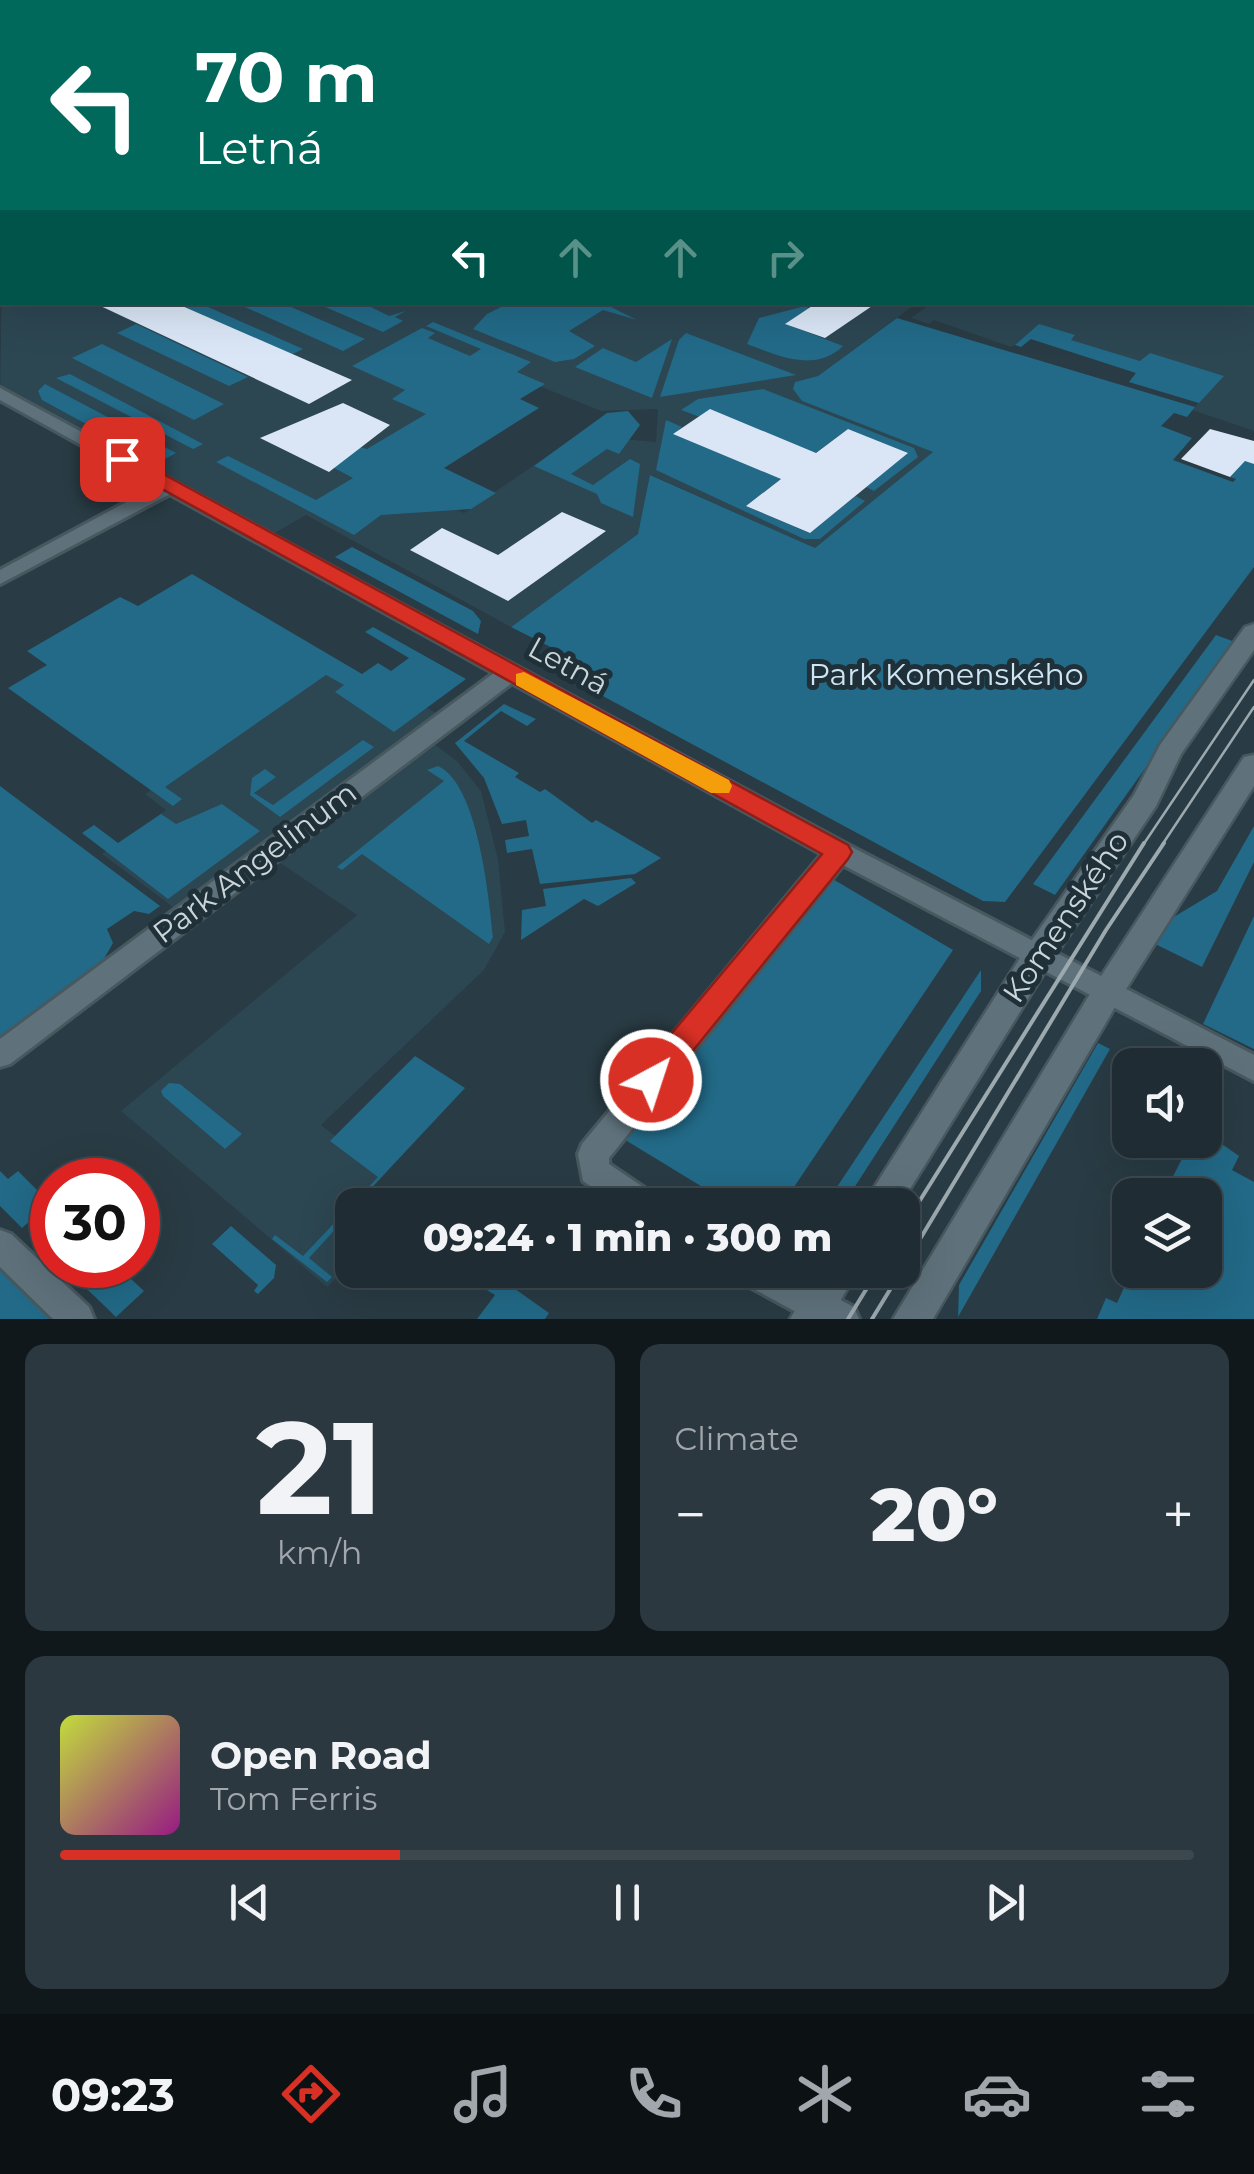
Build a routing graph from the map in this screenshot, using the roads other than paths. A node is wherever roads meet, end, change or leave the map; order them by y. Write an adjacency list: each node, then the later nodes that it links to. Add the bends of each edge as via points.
1 (0, 393): 2 (street, Letná)
2 (170, 486): 3 (street); 5 (street, Letná)
3 (0, 578)
4 (1254, 632): 8 (street, Komenského, via 1169,750 1146,799)
5 (511, 672): 7 (street, Letná); 10 (street, Park Angelinum)
6 (1254, 764): 9 (street)
7 (839, 852): 8 (street, Letná); 12 (street, via 592,1154 594,1171)
8 (1038, 956): 9 (street, Letná); 13 (street, Komenského)
9 (1107, 993): 11 (street, Letná); 19 (street)
10 (0, 1055)
11 (1254, 1069)
12 (619, 1188)
13 (892, 1188)
14 (0, 1246): 18 (street)
15 (780, 1288): 17 (street)
16 (833, 1288): 17 (street)
17 (823, 1315)
18 (77, 1319)
19 (912, 1319)

